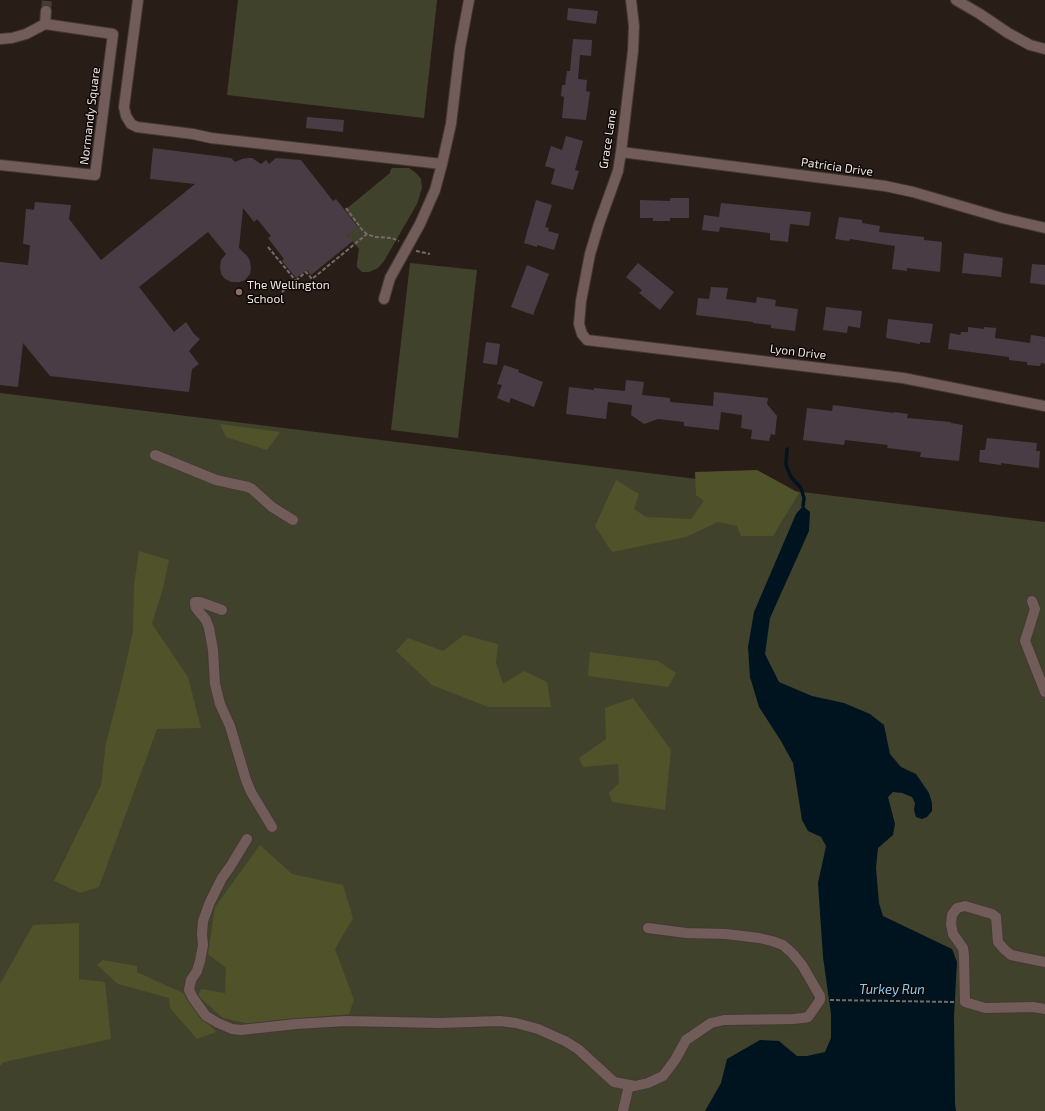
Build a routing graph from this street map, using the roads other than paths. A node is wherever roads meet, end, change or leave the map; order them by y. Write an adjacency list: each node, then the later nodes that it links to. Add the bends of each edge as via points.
1 (138, 0): 10 (street, via 124,107 131,124 211,138)
2 (469, 0): 10 (street, via 460,48 451,124)
3 (631, 0): 9 (street, Grace Lane, via 633,51)
4 (956, 0): 8 (street, via 1008,33 1030,45)
5 (46, 11): 6 (street)
6 (45, 24): 7 (street, via 26,34); 11 (street, Normandy Square, via 113,34 95,175)
7 (0, 39)
8 (1045, 49)
9 (622, 152): 12 (street, Patricia Drive, via 885,186); 14 (street, Grace Lane, via 590,254)
10 (442, 164): 13 (street, via 435,190 420,224 390,278)
11 (0, 165)
12 (1045, 228)
13 (384, 299)
14 (581, 301): 15 (street, Lyon Drive, via 579,324 587,340 903,378)
15 (1045, 406)
16 (156, 455): 17 (street, via 216,480 248,487)
17 (293, 520)
18 (1032, 601): 20 (street, via 1035,609 1025,641)
19 (222, 610): 21 (street, via 195,602 209,628 215,684 246,780)
20 (1045, 692)
21 (272, 827)
22 (247, 839): 26 (street, via 215,890 203,921 200,961 189,990 206,1016 218,1023 242,1030 346,1021 516,1023 565,1041 578,1049 614,1082)
23 (648, 928): 26 (street, via 686,933 726,934 783,945 802,965 820,1000 808,1017 724,1020 711,1024 686,1040 663,1076 641,1085)
24 (1045, 962): 25 (street, via 1011,955 1004,949 998,942 996,917 992,914 965,906 957,908 952,915 953,934 963,948 965,1002 985,1008)
25 (1045, 1009)
26 (629, 1085): 27 (street)
27 (623, 1111)

